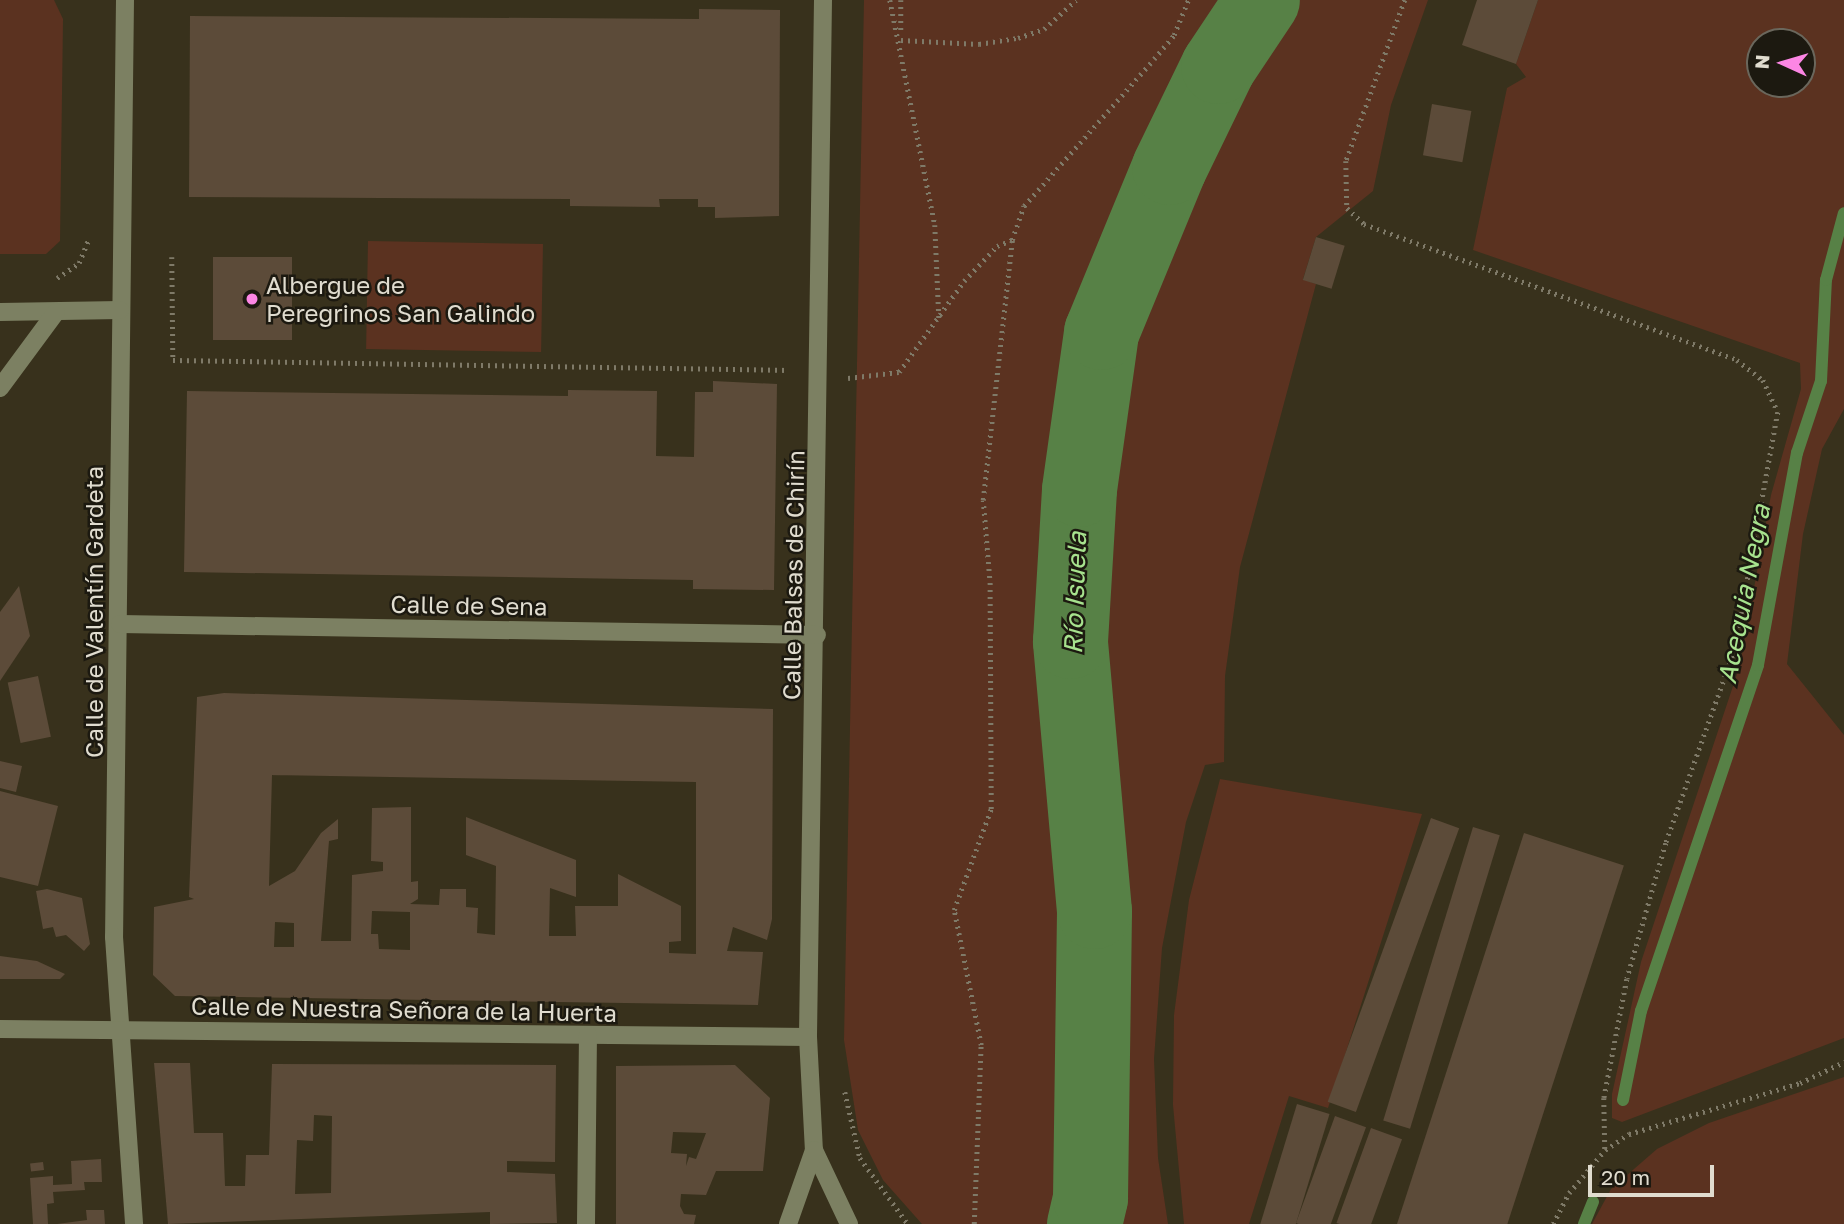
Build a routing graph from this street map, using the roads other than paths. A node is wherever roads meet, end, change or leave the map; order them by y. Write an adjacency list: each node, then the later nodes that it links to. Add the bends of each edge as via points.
1 (125, 0): 3 (street, Calle de Valentín Gardeta)
2 (823, 0): 8 (street, Calle Balsas de Chirín)
3 (120, 310): 5 (street); 7 (street, Calle de Valentín Gardeta)
4 (0, 312): 5 (street)
5 (56, 312): 6 (street)
6 (0, 388)
7 (120, 624): 8 (street, Calle de Sena); 10 (street, Calle de Valentín Gardeta, via 114,937)
8 (817, 635): 12 (street, Calle Balsas de Chirín)
9 (0, 1030): 10 (street, Calle de Nuestra Señora de la Huerta)
10 (120, 1030): 11 (street, Calle de Nuestra Señora de la Huerta); 14 (street, Calle de Valentín Gardeta)
11 (588, 1035): 12 (street, Calle de Nuestra Señora de la Huerta); 15 (street)
12 (808, 1037): 13 (street, Calle Balsas de Chirín)
13 (814, 1150): 16 (street, Calle Balsas de Chirín); 17 (street, Calle Balsas de Chirín)
14 (135, 1224)
15 (586, 1224)
16 (788, 1224)
17 (849, 1224)

